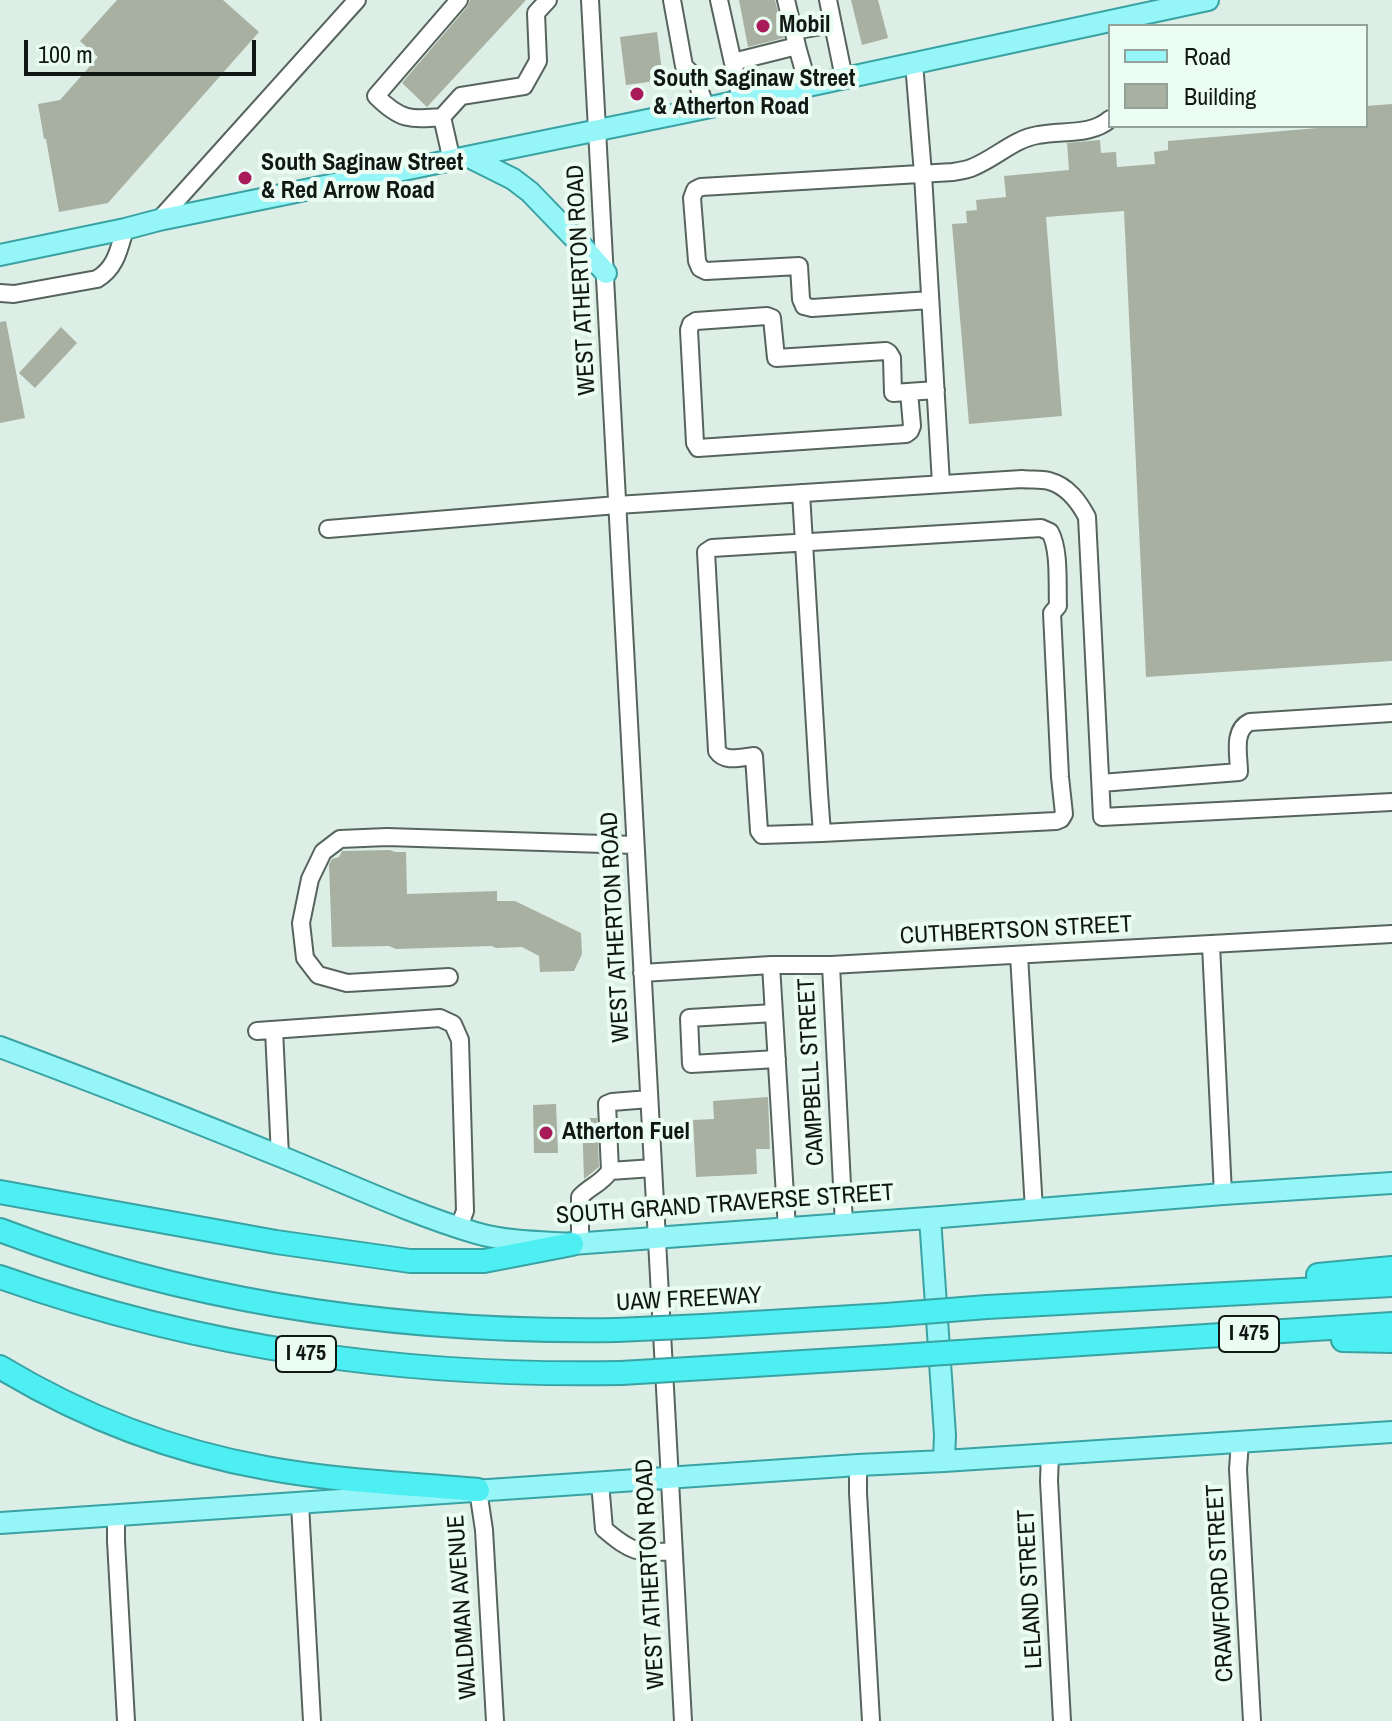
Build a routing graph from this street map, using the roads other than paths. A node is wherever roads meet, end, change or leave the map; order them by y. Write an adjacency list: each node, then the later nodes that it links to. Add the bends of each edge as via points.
1 (357, 0): 23 (street)
2 (459, 0): 18 (street, via 376,96 392,112 416,120)
3 (548, 0): 18 (street, via 536,13 538,61 524,86 461,96)
4 (590, 0): 20 (street, WEST ATHERTON ROAD)
5 (672, 0): 17 (street, via 684,66 695,77)
6 (719, 0): 12 (street)
7 (786, 0): 11 (street)
8 (828, 0): 10 (street)
9 (1208, 0): 13 (main road)
10 (833, 24): 11 (street); 14 (street)
11 (795, 39): 12 (street); 15 (street)
12 (733, 62): 16 (street)
13 (914, 63): 14 (main road); 22 (street)
14 (844, 78): 15 (main road)
15 (808, 85): 16 (main road)
16 (741, 99): 17 (main road)
17 (706, 108): 20 (main road)
18 (442, 117): 21 (street)
19 (1108, 121): 22 (street, via 1087,130 1019,140 971,168)
20 (598, 130): 21 (main road); 26 (street, WEST ATHERTON ROAD)
21 (460, 159): 23 (main road); 26 (main road, via 513,179 530,192)
22 (923, 174): 28 (street); 28 (street, via 701,187 692,198 697,261 706,271 799,266 801,299 812,308)
23 (159, 220): 24 (main road)
24 (125, 229): 25 (main road); 27 (street, via 115,262 97,279)
25 (0, 255)
26 (606, 273): 33 (street, WEST ATHERTON ROAD)
27 (0, 293)
28 (930, 300): 29 (street)
29 (936, 390): 30 (street); 31 (street)
30 (909, 392): 30 (street, via 893,393 892,358 886,351 776,358 774,324 767,316 696,321 689,330 698,448 906,434 912,426)
31 (941, 484): 32 (street); 37 (street, via 1050,481 1078,500 1087,517)
32 (801, 493): 33 (street); 35 (street)
33 (617, 505): 34 (street); 40 (street, WEST ATHERTON ROAD)
34 (328, 529)
35 (804, 543): 39 (street); 39 (street, via 706,552 717,751 726,759 754,756 759,831 767,836); 39 (street, via 1041,528 1054,540 1056,570 1058,606 1052,613 1061,819)
36 (1392, 713): 37 (street, via 1250,722 1239,733 1239,772)
37 (1101, 783): 38 (street, via 1102,817)
38 (1392, 802)
39 (822, 833)
40 (635, 845): 46 (street, WEST ATHERTON ROAD); 47 (street, via 387,837 340,839 323,852 310,879 301,923 305,958 318,975 347,983)
41 (1392, 934): 42 (street, CUTHBERTSON STREET)
42 (1211, 945): 43 (street, CUTHBERTSON STREET); 57 (street)
43 (1019, 955): 45 (street, CUTHBERTSON STREET); 58 (street)
44 (771, 965): 45 (street, CUTHBERTSON STREET); 46 (street, CUTHBERTSON STREET); 48 (street)
45 (831, 965): 60 (street, CAMPBELL STREET)
46 (642, 973): 51 (street, WEST ATHERTON ROAD)
47 (449, 977)
48 (774, 1013): 50 (street); 50 (street, via 689,1018 691,1064)
49 (0, 1047): 52 (main road, SOUTH GRAND TRAVERSE STREET)
50 (777, 1059): 62 (street)
51 (649, 1099): 53 (street, WEST ATHERTON ROAD); 54 (street, via 607,1104)
52 (280, 1156): 61 (main road, SOUTH GRAND TRAVERSE STREET); 61 (street, via 266,1031 440,1018 453,1024 460,1040 465,1211)
53 (653, 1168): 54 (street); 64 (street, WEST ATHERTON ROAD)
54 (610, 1171): 65 (street, via 580,1197)
55 (1392, 1183): 57 (main road, SOUTH GRAND TRAVERSE STREET)
56 (0, 1192): 65 (highway, via 410,1261 484,1261)
57 (1223, 1194): 58 (main road, SOUTH GRAND TRAVERSE STREET)
58 (1034, 1210): 59 (main road, SOUTH GRAND TRAVERSE STREET)
59 (930, 1218): 60 (main road, SOUTH GRAND TRAVERSE STREET); 77 (main road)
60 (844, 1225): 62 (main road, SOUTH GRAND TRAVERSE STREET)
61 (459, 1227): 65 (main road, SOUTH GRAND TRAVERSE STREET, via 511,1240)
62 (787, 1229): 64 (main road, SOUTH GRAND TRAVERSE STREET)
63 (0, 1230): 69 (highway, UAW FREEWAY / I 475, bridge, via 140,1275 237,1298 339,1316 477,1328 617,1330)
64 (657, 1237): 65 (main road, SOUTH GRAND TRAVERSE STREET); 79 (street, WEST ATHERTON ROAD)
65 (576, 1244)
66 (1392, 1268): 69 (highway)
67 (0, 1277): 72 (highway, I 475, bridge, via 123,1315 271,1350 439,1370 621,1373)
68 (1392, 1285): 69 (highway, UAW FREEWAY / I 475)
69 (1122, 1300)
70 (1392, 1324): 72 (highway, I 475)
71 (1392, 1341): 72 (highway)
72 (1106, 1343)
73 (0, 1367): 81 (highway, via 112,1423 231,1460 313,1475)
74 (1392, 1432): 75 (main road)
75 (1240, 1442): 76 (main road); 92 (street, CRAWFORD STREET)
76 (1050, 1454): 77 (main road); 91 (street, LELAND STREET)
77 (944, 1461): 78 (main road)
78 (858, 1465): 79 (main road); 90 (street)
79 (669, 1479): 80 (main road); 85 (street, WEST ATHERTON ROAD)
80 (600, 1483): 81 (main road); 85 (street, via 604,1529 625,1546 646,1553)
81 (478, 1490): 82 (main road); 88 (street, WALDMAN AVENUE)
82 (300, 1504): 83 (main road); 87 (street)
83 (116, 1514): 84 (main road); 86 (street)
84 (0, 1523)
85 (673, 1551): 89 (street, WEST ATHERTON ROAD)
86 (126, 1721)
87 (312, 1721)
88 (495, 1721)
89 (683, 1721)
90 (871, 1721)
91 (1062, 1721)
92 (1252, 1721)

